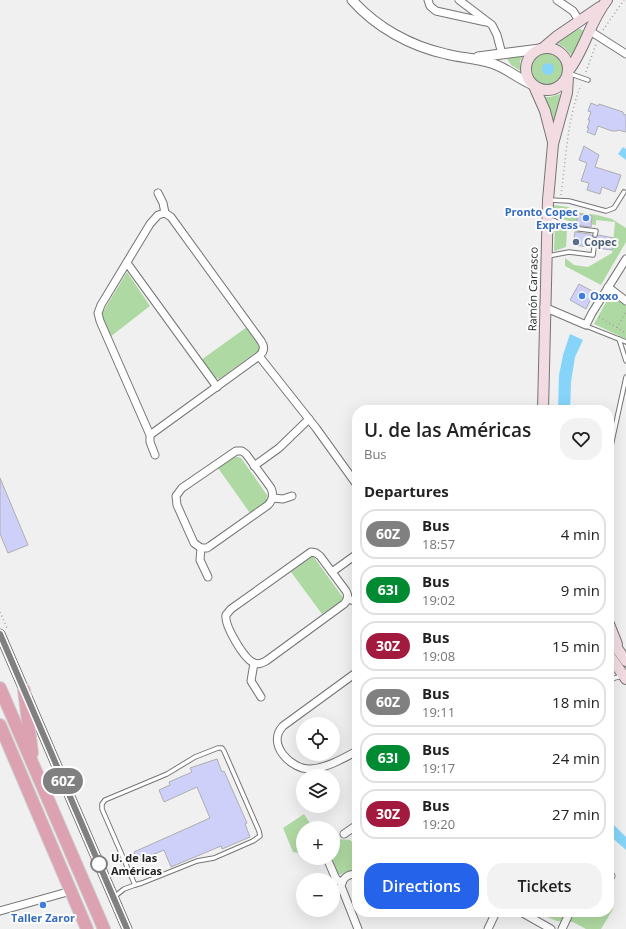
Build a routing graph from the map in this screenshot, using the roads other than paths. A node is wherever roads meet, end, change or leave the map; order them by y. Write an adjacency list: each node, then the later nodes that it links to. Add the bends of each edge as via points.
1 (428, 0): 7 (street, via 436,11)
2 (459, 0): 7 (street)
3 (557, 0): 6 (street, via 573,11)
4 (357, 2): 12 (street, via 383,28 408,41 446,54)
5 (606, 2): 6 (main road); 8 (main road)
6 (580, 22): 9 (main road)
7 (489, 23): 10 (street, via 495,31)
8 (594, 34): 11 (street); 14 (main road)
9 (541, 49): 10 (street); 14 (main road, via 552,48 563,54 568,62); 16 (main road, via 532,54 527,62 526,71)
10 (502, 54): 12 (street); 13 (street)
11 (625, 56)
12 (472, 58): 13 (street, via 493,63)
13 (509, 71): 16 (street)
14 (568, 73): 15 (lane); 16 (main road, via 563,84 555,89 542,90); 17 (main road, Ramón Carrasco, via 567,92)
15 (588, 80)
16 (532, 85): 17 (main road, Ramón Carrasco, via 545,111)
17 (554, 144): 20 (main road, Ramón Carrasco)
18 (624, 192): 20 (lane, via 614,208 606,211 569,201)
19 (158, 193): 21 (street)
20 (548, 200): 22 (main road, Ramón Carrasco)
21 (165, 213): 27 (street, via 154,219); 34 (street, via 171,217 261,341 263,350)
22 (547, 218): 23 (lane, via 572,228 596,231); 25 (main road, Ramón Carrasco)
23 (596, 235)
24 (594, 248): 25 (lane, via 593,255 569,252)
25 (545, 257): 30 (main road, Ramón Carrasco)
26 (626, 259): 28 (street)
27 (126, 263): 37 (street); 41 (street, via 99,309 99,317)
28 (608, 287): 29 (street); 31 (street)
29 (626, 300)
30 (544, 307): 31 (street); 38 (main road, Ramón Carrasco)
31 (586, 325): 32 (lane)
32 (620, 338): 33 (lane); 35 (lane)
33 (626, 342)
34 (259, 356): 37 (street); 39 (street)
35 (626, 361)
36 (626, 377): 40 (lane)
37 (217, 387): 41 (street)
38 (543, 405)
39 (309, 418): 43 (street, via 278,448); 44 (street)
40 (614, 432)
41 (150, 435): 42 (street)
42 (154, 455)
43 (254, 466): 46 (street, via 271,488); 47 (street, via 244,452 236,451 178,493 177,505 194,543)
44 (352, 478)
45 (292, 496): 46 (street, via 284,499)
46 (273, 498): 47 (street, via 268,505 210,546)
47 (201, 548): 50 (street, via 200,560)
48 (352, 558): 49 (street)
49 (332, 572): 51 (street, via 346,591); 59 (street, via 318,554 308,553 228,611 226,621 232,634)
50 (208, 577)
51 (348, 599): 52 (street); 59 (street, via 266,661)
52 (352, 600)
53 (0, 634): 64 (street)
54 (614, 638): 56 (main road)
55 (614, 644): 56 (main road)
56 (619, 651): 57 (main road)
57 (626, 661)
58 (614, 662): 61 (main road)
59 (254, 663): 65 (street, via 251,681)
60 (352, 676): 67 (street, via 282,726 276,738 287,759 305,768 326,766)
61 (625, 677): 62 (lane)
62 (614, 679)
63 (0, 688): 68 (highway)
64 (24, 690): 68 (highway); 76 (street)
65 (261, 697)
66 (0, 725): 75 (highway)
67 (352, 753)
68 (34, 768): 84 (highway)
69 (352, 828): 70 (street)
70 (344, 834)
71 (330, 865): 73 (street, via 336,879)
72 (352, 875): 73 (street, via 347,876)
73 (342, 883): 78 (street)
74 (134, 884): 74 (lane, via 102,804 167,774 195,757 222,748 260,836 214,858 197,861); 76 (lane)
75 (71, 891): 77 (street); 83 (highway)
76 (114, 898): 85 (street)
77 (0, 911)
78 (352, 914)
79 (353, 917): 86 (street)
80 (494, 917): 87 (street)
81 (530, 917): 88 (street)
82 (568, 917): 89 (street)
83 (87, 929)
84 (104, 929)
85 (127, 929)
86 (358, 929)
87 (488, 929)
88 (551, 929)
89 (562, 929)

